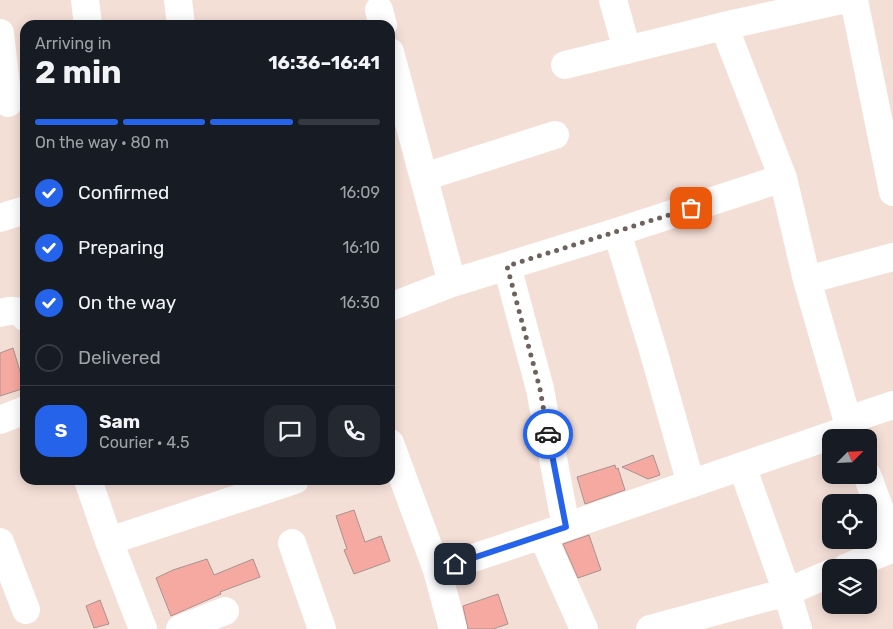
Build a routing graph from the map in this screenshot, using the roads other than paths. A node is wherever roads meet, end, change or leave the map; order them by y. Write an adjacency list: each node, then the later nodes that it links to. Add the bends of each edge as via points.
1 (85, 0): 6 (street)
2 (178, 0): 7 (street)
3 (613, 0): 10 (street)
4 (841, 0): 8 (street)
5 (854, 0): 17 (street)
6 (87, 20)
7 (180, 20)
8 (724, 26): 10 (street); 16 (street)
9 (7, 49): 13 (street)
10 (627, 50): 11 (street)
11 (565, 65)
12 (395, 70): 15 (street)
13 (8, 103)
14 (555, 134): 15 (street)
15 (424, 177): 24 (street)
16 (783, 178): 20 (street); 23 (street)
17 (893, 192)
18 (20, 212): 19 (street)
19 (0, 218)
20 (617, 232): 22 (street); 35 (street)
21 (893, 257): 23 (street)
22 (507, 266): 24 (street); 39 (street, via 540,389)
23 (807, 280): 31 (street)
24 (452, 283): 25 (street)
25 (395, 305)
26 (20, 312): 27 (street, via 10,310)
27 (0, 313)
28 (893, 406): 31 (street)
29 (20, 412): 30 (street)
30 (0, 420)
31 (850, 429)
32 (822, 439): 34 (street)
33 (395, 458): 46 (street)
34 (742, 466): 35 (street); 48 (street)
35 (691, 484): 39 (street)
36 (870, 484): 43 (street)
37 (90, 485): 41 (street)
38 (273, 485): 41 (street)
39 (554, 531): 46 (street); 55 (street)
40 (0, 542): 49 (street)
41 (109, 542): 51 (street)
42 (292, 543): 53 (street)
43 (893, 544)
44 (893, 548): 45 (street)
45 (867, 559)
46 (438, 570): 54 (street)
47 (822, 578): 48 (street)
48 (787, 592): 56 (street); 57 (street)
49 (26, 610)
50 (225, 611): 52 (street)
51 (143, 629)
52 (180, 629)
53 (322, 629)
54 (453, 629)
55 (584, 629)
56 (650, 629)
57 (798, 629)

